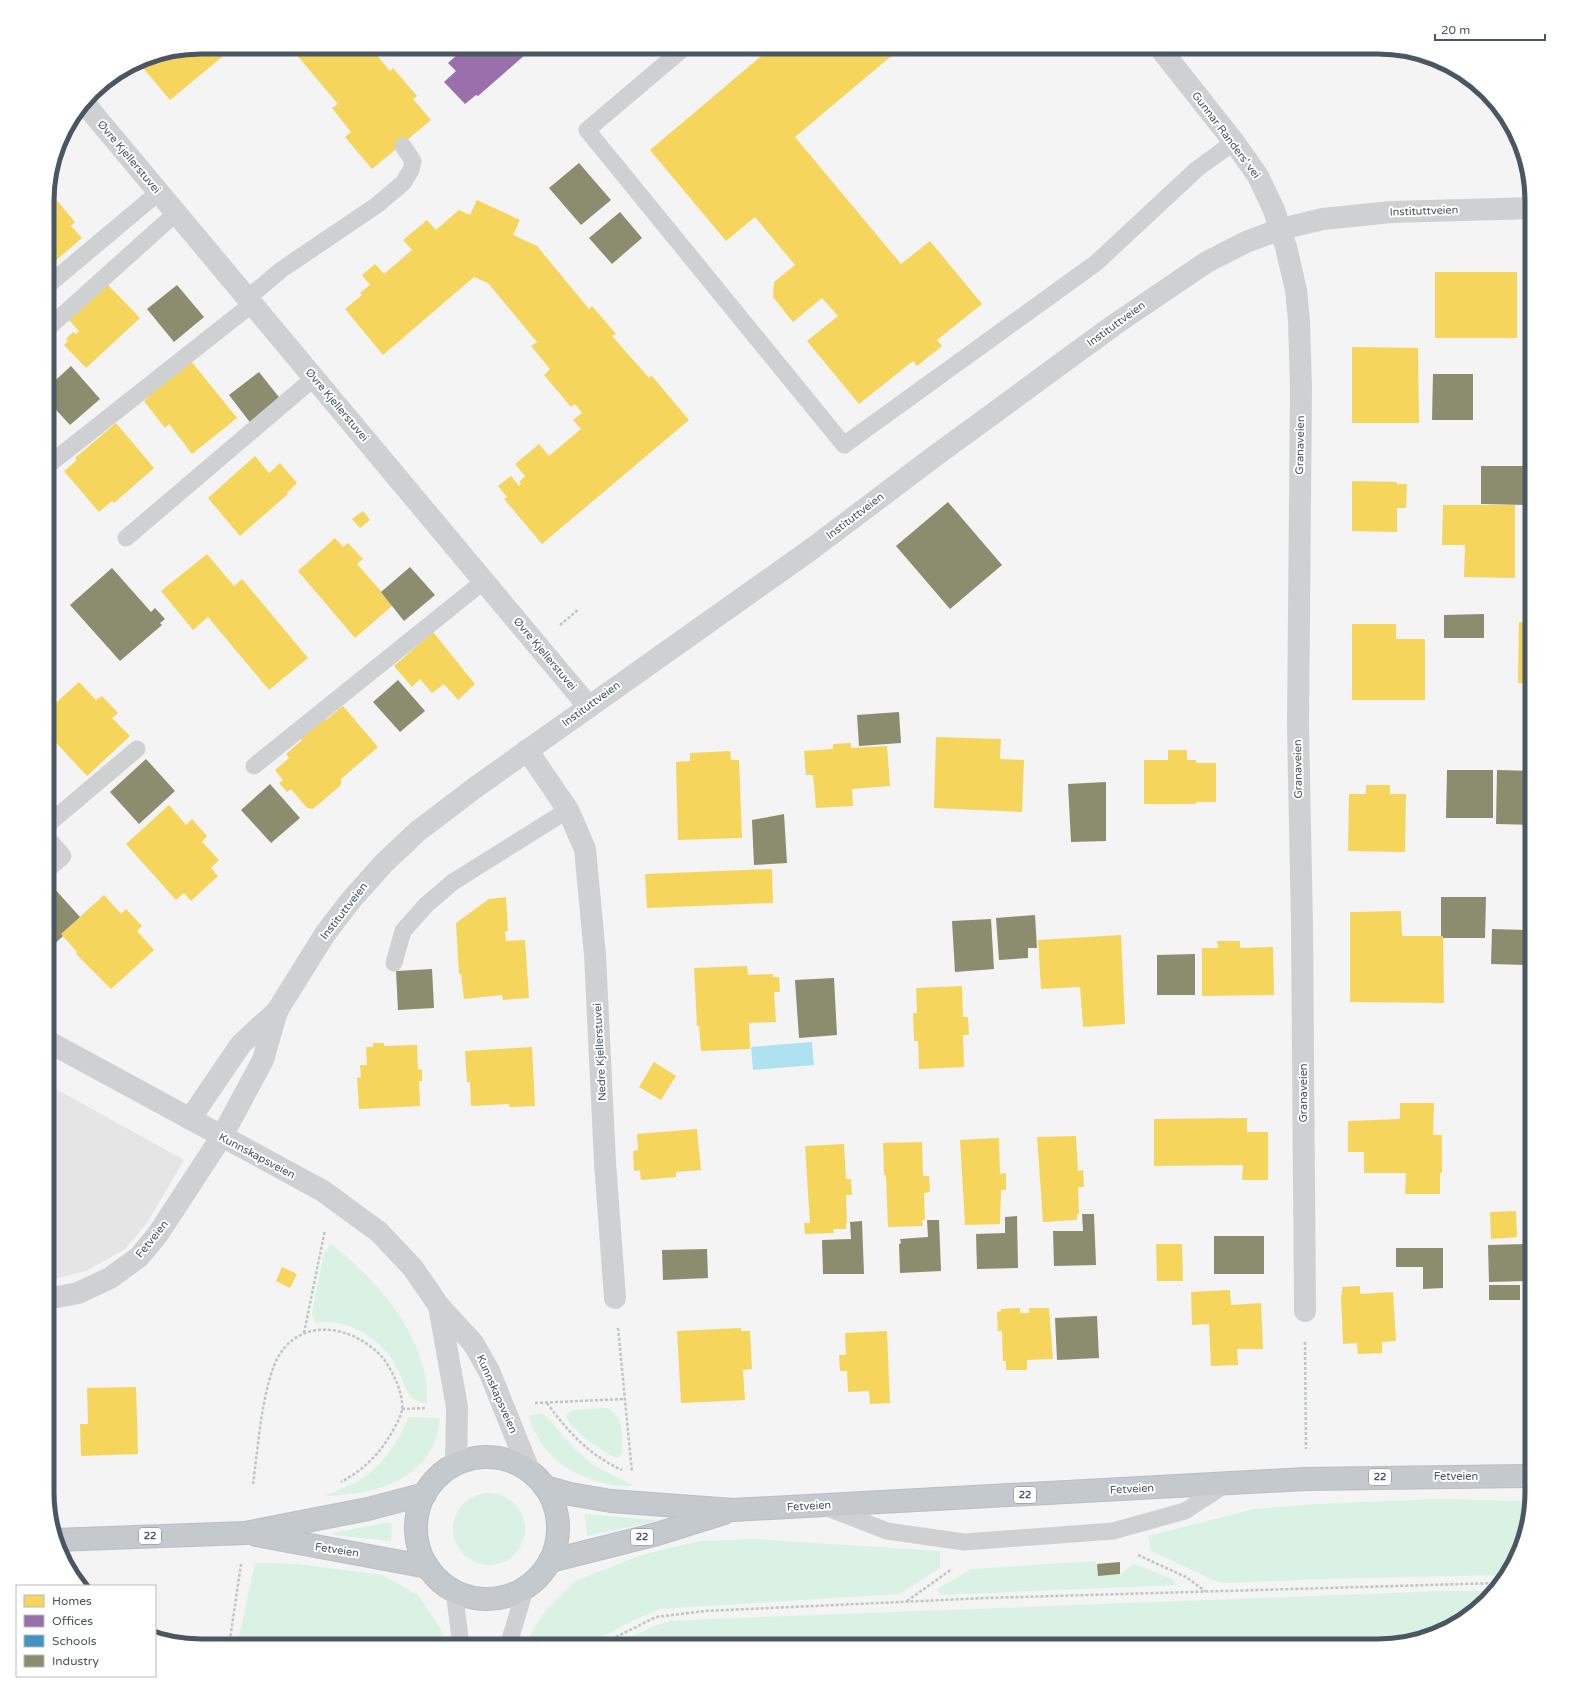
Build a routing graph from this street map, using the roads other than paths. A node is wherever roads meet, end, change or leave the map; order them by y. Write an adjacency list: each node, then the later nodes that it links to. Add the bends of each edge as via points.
1 (677, 54): 4 (lane, via 587,130 844,445 1096,263 1197,169)
2 (1165, 54): 4 (street, Gunnar Randers' vei)
3 (88, 107): 6 (street, Øvre Kjellerstuvei)
4 (1234, 142): 9 (street, Gunnar Randers' vei, via 1258,176)
5 (403, 146): 11 (lane, via 413,161 403,183 377,205 281,270)
6 (159, 192): 8 (street, Øvre Kjellerstuvei); 10 (lane)
7 (1525, 208): 9 (street, Instituttveien, via 1356,215 1323,219)
8 (176, 212): 11 (street, Øvre Kjellerstuvei); 12 (lane)
9 (1281, 229): 17 (street, Instituttveien, via 1246,242 1208,262 1157,295 813,548); 33 (street, Granaveien, via 1296,290 1301,381 1298,726)
10 (54, 280)
11 (250, 301): 13 (street, Øvre Kjellerstuvei); 14 (lane)
12 (54, 323)
13 (314, 378): 15 (lane); 16 (street, Øvre Kjellerstuvei)
14 (54, 460)
15 (126, 538)
16 (484, 581): 17 (street, Øvre Kjellerstuvei); 20 (lane)
17 (589, 707): 19 (street, Instituttveien)
18 (138, 750): 22 (lane)
19 (527, 750): 21 (street, Nedre Kjellerstuvei); 26 (street, Instituttveien, via 447,808 384,863 325,934)
20 (254, 766)
21 (568, 810): 25 (lane, via 452,882 426,905 403,931); 31 (street, Nedre Kjellerstuvei, via 585,849 595,955 605,1162)
22 (54, 818)
23 (54, 846): 24 (lane, via 63,856)
24 (54, 864)
25 (394, 963)
26 (277, 1011): 28 (street, Instituttveien, via 241,1044); 29 (street, Instituttveien, via 264,1060)
27 (54, 1045): 28 (street, Kunnskapsveien)
28 (190, 1119): 29 (street, Kunnskapsveien)
29 (222, 1136): 30 (street, Fetveien, via 158,1234 139,1257 110,1278 78,1292); 32 (street, Kunnskapsveien, via 323,1191 379,1232 413,1268)
30 (54, 1297)
31 (615, 1298)
32 (439, 1306): 34 (street, Kunnskapsveien, via 457,1407); 35 (street, Kunnskapsveien, via 473,1343 488,1371)
33 (1305, 1311)
34 (456, 1464): 35 (highway, via 474,1458 493,1457 512,1461); 39 (highway, via 443,1472)
35 (529, 1470): 38 (highway)
36 (1525, 1476): 37 (highway, Fetveien / 22, via 1321,1478)
37 (1228, 1483): 40 (highway, Fetveien / 22); 40 (lane, via 1185,1512 1136,1527 964,1542 887,1531)
38 (545, 1487): 41 (highway, Fetveien / 22, via 611,1501); 44 (highway, via 554,1504 558,1523 556,1543)
39 (425, 1494): 42 (highway, Fetveien / 22, via 368,1509); 45 (highway, via 418,1512 416,1531 419,1549)
40 (823, 1506): 41 (highway, Fetveien / 22)
41 (733, 1510): 44 (highway, Fetveien / 22, via 657,1534)
42 (245, 1533): 43 (highway, Fetveien / 22); 45 (highway, Fetveien / 22)
43 (62, 1540)
44 (550, 1561): 46 (highway)
45 (428, 1567): 47 (highway, via 444,1584)
46 (526, 1587): 47 (highway, via 509,1595 490,1598 472,1597); 49 (lane)
47 (454, 1590): 48 (lane)
48 (460, 1639)
49 (510, 1639)

